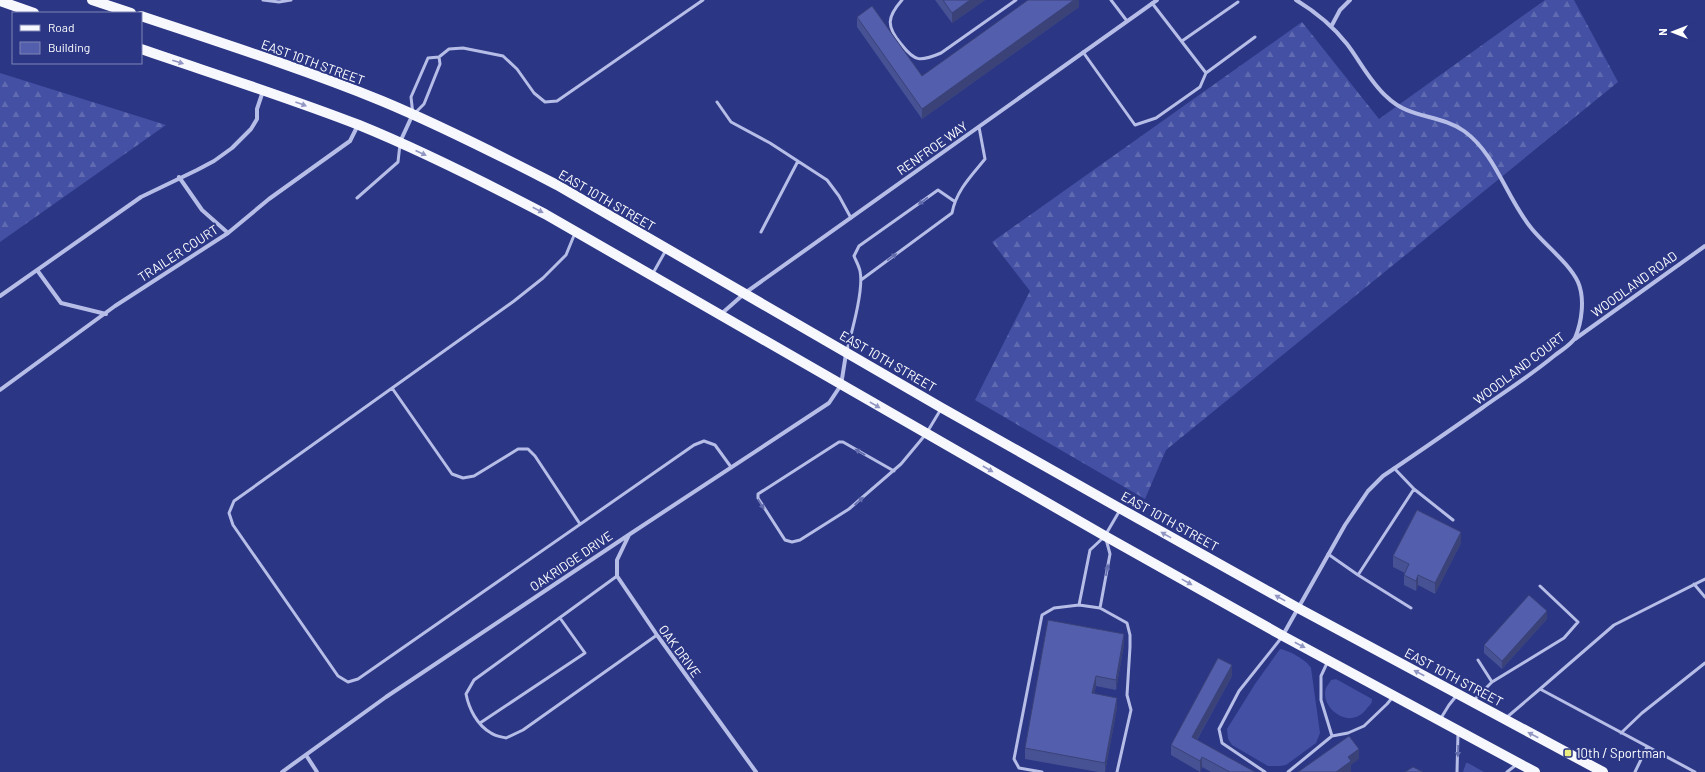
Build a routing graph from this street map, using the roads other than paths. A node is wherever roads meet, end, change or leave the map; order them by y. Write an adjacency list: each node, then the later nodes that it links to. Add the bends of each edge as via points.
1 (92, 0): 15 (main road)
2 (263, 0): 3 (lane)
3 (291, 0)
4 (703, 0): 23 (lane, via 557,102 545,102 534,93 517,69 503,56 463,48 449,49)
5 (902, 0): 6 (lane, via 890,16 890,26 892,33 910,56 918,59 941,53)
6 (1016, 0)
7 (1111, 0): 17 (lane)
8 (1157, 0): 13 (street, RENFROE WAY)
9 (1296, 0): 18 (street, WOODLAND COURT)
10 (1350, 0): 18 (street, via 1340,10)
11 (0, 1): 14 (main road)
12 (1238, 2): 20 (lane)
13 (1152, 3): 17 (street, RENFROE WAY); 20 (lane)
14 (31, 12)
15 (128, 12)
16 (142, 16): 27 (main road, EAST 10TH STREET, via 282,63)
17 (1127, 21): 22 (street, RENFROE WAY)
18 (1332, 26): 48 (street, WOODLAND COURT, via 1376,86 1392,102 1412,113 1448,123 1473,138 1495,168 1521,216 1570,270 1578,283 1582,310)
19 (1255, 37): 24 (lane)
20 (1182, 41): 24 (lane)
21 (142, 49): 25 (main road, one-way to 25)
22 (1084, 52): 24 (lane, via 1135,125 1156,118 1200,86); 29 (street, RENFROE WAY)
23 (439, 57): 27 (lane, via 440,64 424,104); 27 (lane, via 428,58 411,97)
24 (1206, 73)
25 (264, 90): 28 (main road, one-way to 28); 32 (street, via 251,129 214,161)
26 (718, 102): 31 (lane, via 731,122)
27 (413, 115): 30 (street); 40 (main road, EAST 10TH STREET, via 536,174)
28 (358, 125): 30 (main road); 38 (street, TRAILER COURT, via 350,141 269,199)
29 (979, 126): 34 (lane, via 985,159); 35 (street, RENFROE WAY)
30 (400, 142): 33 (lane, via 398,162); 36 (main road, one-way to 36, via 495,188)
31 (798, 161): 35 (lane, via 826,180 839,196); 37 (lane)
32 (179, 178): 38 (street, via 202,210); 41 (street, via 141,197)
33 (358, 198)
34 (954, 201): 43 (lane, one-way to 34, via 952,214); 43 (lane, one-way to 43, via 938,190 859,246 854,256)
35 (851, 218): 44 (street, RENFROE WAY)
36 (575, 231): 42 (main road); 51 (lane, via 566,255 543,278)
37 (761, 232)
38 (228, 233): 46 (street, TRAILER COURT)
39 (1705, 246): 48 (street, WOODLAND ROAD)
40 (667, 248): 42 (lane); 44 (main road, EAST 10TH STREET)
41 (37, 270): 45 (street); 46 (street, via 61,303)
42 (652, 276): 47 (main road)
43 (861, 280): 49 (lane)
44 (745, 293): 47 (street, RENFROE WAY); 49 (main road, EAST 10TH STREET)
45 (0, 296)
46 (106, 314): 52 (street, TRAILER COURT)
47 (720, 315): 50 (main road)
48 (1574, 339): 56 (street, WOODLAND COURT, via 1537,370)
49 (847, 352): 50 (street, OAKRIDGE DRIVE); 53 (main road, EAST 10TH STREET)
50 (842, 385): 54 (main road, one-way to 54); 55 (street, OAKRIDGE DRIVE, via 829,403)
51 (392, 388): 61 (lane, via 452,474 463,478 474,476 518,449 528,449); 61 (lane, via 234,501 229,513 233,525 338,676 348,682 358,679)
52 (0, 390)
53 (942, 408): 54 (lane); 59 (main road, EAST 10TH STREET)
54 (926, 434): 57 (lane); 63 (main road, one-way to 63)
55 (731, 467): 61 (lane, via 715,445 704,441 694,445); 62 (street, OAKRIDGE DRIVE)
56 (1394, 468): 58 (lane); 64 (street, WOODLAND COURT, via 1368,491)
57 (894, 471): 57 (lane, one-way to 57, via 839,442 758,494 758,498 785,540 792,542 839,517)
58 (1414, 489): 60 (lane); 65 (lane)
59 (1121, 509): 63 (lane); 73 (main road, EAST 10TH STREET, one-way to 59)
60 (1454, 520)
61 (580, 524)
62 (630, 534): 66 (street, via 617,560); 93 (street, OAKRIDGE DRIVE, via 386,697)
63 (1105, 536): 71 (lane, via 1090,550); 72 (lane, one-way to 63, via 1110,554); 77 (main road, one-way to 77)
64 (1328, 554): 65 (lane); 73 (street, WOODLAND COURT)
65 (1358, 575): 74 (lane)
66 (617, 576): 75 (lane); 76 (street, OAK DRIVE)
67 (1705, 579): 68 (lane)
68 (1694, 584): 70 (lane); 82 (lane, via 1614,625)
69 (1540, 586): 81 (lane, via 1578,622 1564,638)
70 (1705, 597)
71 (1079, 605): 72 (lane); 98 (lane, via 1054,608 1042,616 1014,759 1019,768)
72 (1100, 608): 99 (lane, via 1127,623 1130,635 1127,695 1131,710)
73 (1298, 608): 77 (street, WOODLAND COURT); 83 (main road, EAST 10TH STREET, one-way to 73)
74 (1411, 608)
75 (560, 618): 88 (lane, via 474,680 466,694 468,705); 88 (lane, via 584,653)
76 (657, 635): 88 (lane, via 523,730 506,738 491,733); 97 (street, OAK DRIVE)
77 (1283, 636): 78 (main road, one-way to 78); 100 (lane, via 1239,691 1219,729 1222,743)
78 (1329, 660): 84 (main road); 91 (lane, via 1320,676 1321,700)
79 (1478, 660): 81 (lane)
80 (1705, 663): 90 (lane)
81 (1492, 682): 85 (lane)
82 (1540, 689): 86 (lane); 90 (lane)
83 (1458, 694): 85 (main road, EAST 10TH STREET); 87 (lane)
84 (1394, 695): 87 (main road); 91 (lane, via 1364,726)
85 (1472, 702): 86 (main road, EAST 10TH STREET)
86 (1505, 719): 105 (main road, EAST 10TH STREET, one-way to 86)
87 (1440, 720): 89 (main road)
88 (480, 723)
89 (1458, 730): 94 (main road); 102 (lane, one-way to 102)
90 (1621, 733): 92 (lane)
91 (1332, 736): 101 (lane)
92 (1647, 747): 106 (lane); 107 (lane)
93 (306, 755): 95 (street, OAKRIDGE DRIVE); 96 (street)
94 (1519, 763): 103 (lane); 104 (main road)
95 (282, 772)
96 (317, 772)
97 (756, 772)
98 (1042, 772)
99 (1117, 772)
100 (1265, 772)
101 (1288, 772)
102 (1457, 772)
103 (1507, 772)
104 (1535, 772)
105 (1603, 772)
106 (1635, 772)
107 (1695, 772)

